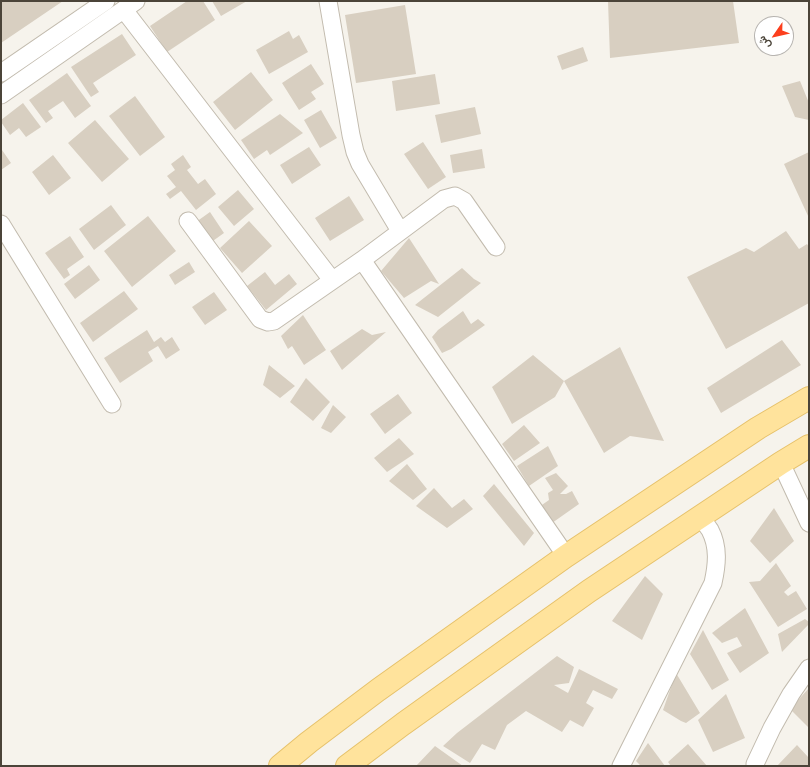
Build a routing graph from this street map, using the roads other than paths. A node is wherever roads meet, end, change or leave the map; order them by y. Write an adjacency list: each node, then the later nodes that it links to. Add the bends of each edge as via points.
1 (106, 1): 4 (street)
2 (328, 1): 8 (street, via 355,152)
3 (130, 5): 5 (street); 11 (street)
4 (1, 73)
5 (1, 95)
6 (188, 221): 11 (street, via 260,319 274,321)
7 (1, 224): 13 (street)
8 (400, 231): 9 (street, via 444,199 455,196 464,200); 10 (street)
9 (496, 247)
10 (362, 260): 11 (street); 18 (street)
11 (332, 280)
12 (809, 398): 18 (main road, via 758,428)
13 (112, 404)
14 (809, 446): 15 (main road)
15 (781, 463): 16 (main road); 17 (street)
16 (701, 517): 22 (main road, via 590,591); 23 (street, via 716,548 717,566 713,583)
17 (809, 523)
18 (566, 556): 21 (main road, via 378,690)
19 (809, 668): 20 (street, via 791,694)
20 (755, 764)
21 (280, 766)
22 (347, 766)
23 (621, 766)

